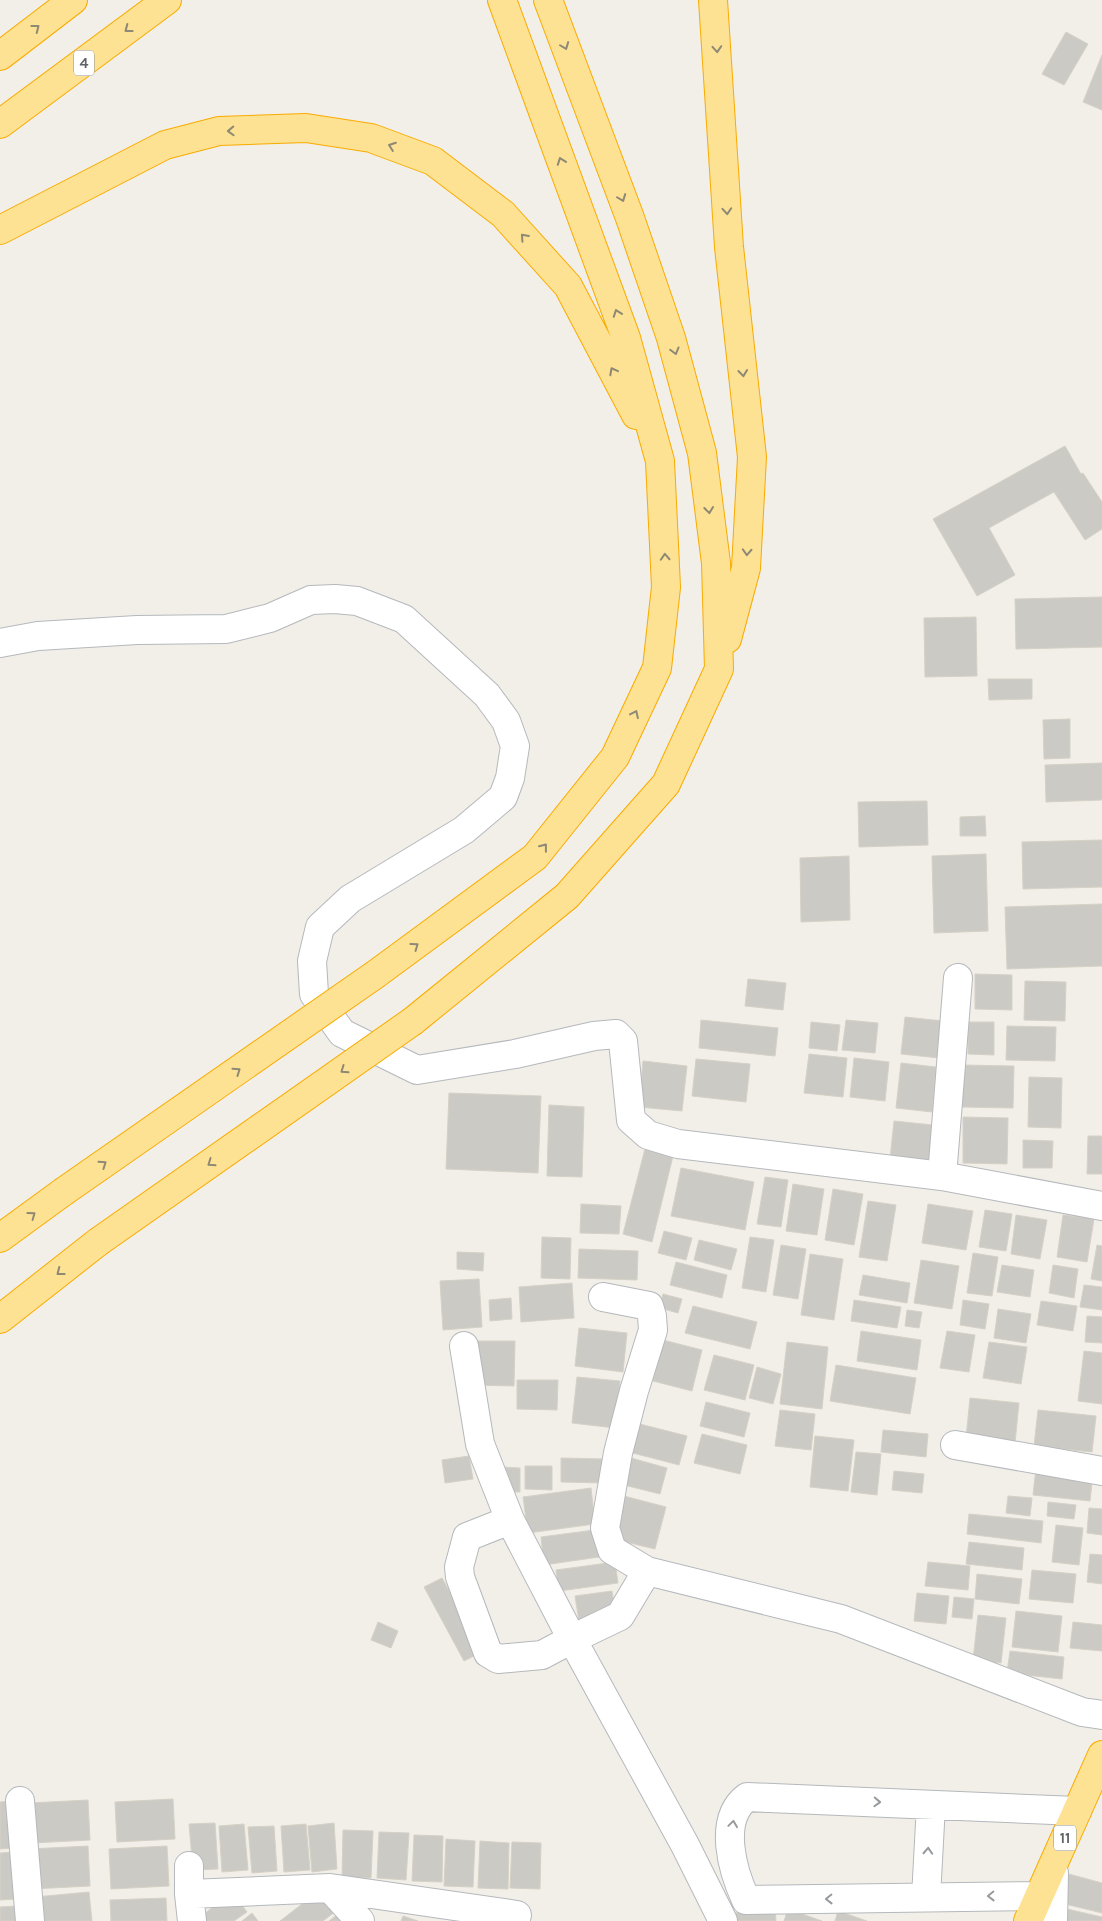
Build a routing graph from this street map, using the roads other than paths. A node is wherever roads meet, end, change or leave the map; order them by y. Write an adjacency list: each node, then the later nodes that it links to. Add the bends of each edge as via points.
1 (72, 0): 6 (highway, one-way to 1)
2 (167, 0): 7 (highway, 4, one-way to 7)
3 (502, 0): 9 (highway, one-way to 3, via 626,338)
4 (548, 0): 11 (highway, one-way to 11, via 630,218 671,338 702,453 716,563)
5 (713, 0): 11 (highway, one-way to 11, via 729,247 752,457 746,568)
6 (0, 56)
7 (0, 124)
8 (0, 230): 9 (highway, one-way to 8, via 562,278 503,214 433,162 371,138 306,128 219,131 165,145)
9 (660, 461): 15 (highway, one-way to 9, bridge, via 376,974 536,857 615,757 657,668 666,587)
10 (0, 643): 13 (street, via 58,634 226,629 270,618 311,600 357,601 404,620 488,695 506,721 515,746 503,797 464,830 350,899 320,927 312,961 314,994 342,1033 417,1070 616,1034 623,1042 631,1120 648,1135 678,1144)
11 (719, 669): 17 (highway, one-way to 17, bridge, via 666,784 566,896 413,1021 98,1242)
12 (958, 978): 13 (street)
13 (942, 1176): 14 (street)
14 (1102, 1206)
15 (0, 1238)
16 (603, 1297): 22 (street, via 649,1306 652,1316 653,1330 618,1453 605,1528 612,1550)
17 (0, 1319)
18 (464, 1346): 21 (street, via 480,1444)
19 (955, 1445): 20 (street)
20 (1102, 1471)
21 (510, 1520): 23 (street); 23 (street, via 467,1537 459,1567 488,1653 498,1659 542,1655)
22 (647, 1571): 23 (street, via 620,1616); 24 (street, via 841,1619 1082,1712)
23 (572, 1639): 39 (street)
24 (1102, 1714)
25 (1102, 1755): 28 (highway, 11)
26 (20, 1801): 36 (street)
27 (931, 1805): 28 (street); 34 (street, one-way to 27); 34 (street, one-way to 27, via 746,1900 732,1862 732,1821 739,1803 747,1797)
28 (1077, 1810): 29 (highway, 11)
29 (1054, 1865): 33 (highway, 11); 41 (street)
30 (189, 1866): 32 (street)
31 (330, 1888): 32 (street); 35 (street); 38 (street)
32 (189, 1894): 37 (street)
33 (1040, 1896): 34 (street, one-way to 34); 40 (highway, 11)
34 (926, 1898)
35 (517, 1915)
36 (30, 1921)
37 (192, 1921)
38 (360, 1921)
39 (723, 1921)
40 (1028, 1921)
41 (1053, 1921)

